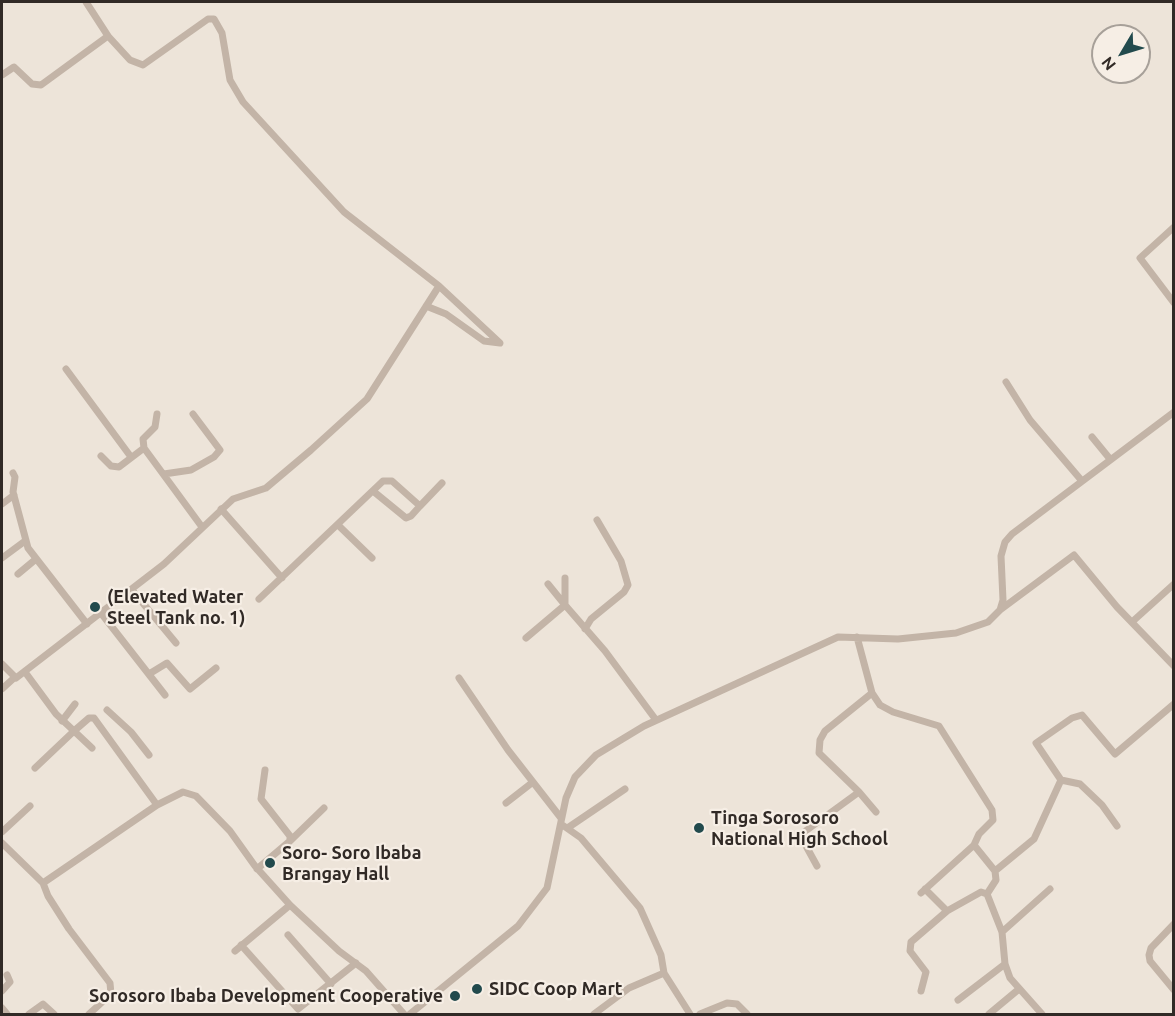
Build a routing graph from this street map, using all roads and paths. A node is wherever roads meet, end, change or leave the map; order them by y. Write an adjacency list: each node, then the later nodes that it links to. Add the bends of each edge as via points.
1 (86, 2): 2 (street)
2 (108, 36): 3 (street, via 41,85 32,84 14,67); 5 (street, via 130,60 143,65 214,19 222,33 230,80 243,102 344,212)
3 (2, 75)
4 (1173, 227): 6 (street, via 1140,258)
5 (439, 286): 7 (street); 7 (street, via 500,343 484,341 441,310)
6 (1173, 303)
7 (426, 306): 26 (street, via 367,399 266,488 242,494)
8 (66, 369): 16 (street)
9 (1006, 382): 20 (street, via 1030,420)
10 (1173, 412): 17 (street)
11 (157, 414): 14 (street, via 155,427 143,438)
12 (194, 414): 19 (street, via 219,446 218,453 191,470)
13 (1092, 437): 17 (street)
14 (144, 448): 16 (street); 19 (street)
15 (101, 456): 16 (street, via 115,467)
16 (132, 457)
17 (1110, 459): 20 (street)
18 (13, 473): 23 (street)
19 (164, 474): 29 (street)
20 (1082, 481): 42 (street, via 1005,542)
21 (442, 483): 25 (street)
22 (373, 490): 25 (street, via 383,482 392,482); 25 (street, via 406,518); 28 (street)
23 (14, 495): 24 (street); 30 (street)
24 (2, 504)
25 (420, 506)
26 (221, 509): 29 (street); 35 (street)
27 (597, 520): 46 (street, via 621,561 628,585)
28 (338, 525): 32 (street); 35 (street)
29 (202, 527): 39 (street)
30 (25, 540): 31 (street); 33 (street)
31 (2, 558)
32 (372, 558)
33 (36, 559): 34 (street); 45 (street)
34 (18, 574)
35 (282, 578): 40 (street)
36 (565, 578): 41 (street)
37 (548, 584): 41 (street)
38 (1173, 584): 44 (street)
39 (132, 590): 43 (street); 49 (street)
40 (259, 599)
41 (565, 605): 46 (street); 48 (street)
42 (1000, 610): 44 (street, via 1074,555); 47 (street, via 988,622 956,633 898,639)
43 (101, 613): 45 (street); 54 (street)
44 (1132, 622): 50 (street)
45 (87, 624): 53 (street)
46 (585, 629): 63 (street)
47 (857, 637): 58 (street); 63 (street, via 838,637 810,648)
48 (526, 638)
49 (176, 643)
50 (1173, 666)
51 (2, 667): 55 (street)
52 (216, 668): 54 (street, via 190,689 167,663)
53 (25, 672): 55 (street); 64 (street)
54 (149, 674): 59 (street)
55 (14, 678): 57 (street)
56 (459, 678): 71 (street)
57 (2, 689)
58 (872, 693): 73 (street, via 825,731 819,746 819,753 830,766); 84 (street, via 886,710 942,729 994,814)
59 (165, 695)
60 (75, 704): 64 (street)
61 (1173, 704): 70 (street, via 1115,754 1082,715 1039,739 1036,747)
62 (107, 710): 67 (street)
63 (656, 720): 79 (street, via 596,755 575,777)
64 (62, 721): 65 (street)
65 (74, 731): 66 (street); 68 (street); 76 (street, via 94,718)
66 (92, 748)
67 (149, 755)
68 (35, 768)
69 (265, 771): 82 (street, via 261,799)
70 (1061, 780): 80 (street, via 1080,784); 87 (street, via 1034,839)
71 (533, 782): 74 (street); 79 (street)
72 (625, 789): 79 (street)
73 (859, 792): 78 (street); 85 (street, via 800,835)
74 (506, 803)
75 (30, 806): 81 (street)
76 (157, 806): 86 (street, via 183,792 196,796 230,831); 88 (street)
77 (324, 808): 82 (street)
78 (876, 812)
79 (564, 823): 100 (street, via 640,909 661,956); 114 (street, via 547,888 518,926)
80 (1117, 826)
81 (2, 832)
82 (290, 841): 86 (street)
83 (2, 843): 88 (street)
84 (974, 845): 87 (street); 92 (street, via 923,891)
85 (817, 866)
86 (257, 868): 91 (street)
87 (995, 870): 90 (street, via 996,880)
88 (43, 883): 112 (street, via 69,929 110,983 111,994)
89 (1050, 889): 94 (street)
90 (987, 894): 92 (street, via 977,892); 94 (street)
91 (290, 905): 96 (street); 98 (street)
92 (947, 911): 106 (street, via 909,946 926,972)
93 (1173, 924): 105 (street, via 1149,955)
94 (1002, 932): 99 (street)
95 (288, 935): 102 (street)
96 (241, 945): 97 (street); 102 (street, via 298,1009)
97 (235, 951)
98 (356, 963): 102 (street); 113 (street)
99 (1005, 964): 103 (street); 107 (street)
100 (664, 973): 115 (street, via 629,988); 116 (street)
101 (7, 975): 104 (street, via 10,982)
102 (331, 984)
103 (1019, 989): 119 (street); 120 (street)
104 (2, 990)
105 (1173, 990)
106 (921, 991)
107 (958, 1000)
108 (2, 1008): 109 (street)
109 (7, 1014)
110 (29, 1014): 111 (street, via 44,1004)
111 (54, 1014)
112 (89, 1014)
113 (404, 1014)
114 (410, 1014)
115 (594, 1014)
116 (690, 1014)
117 (700, 1014): 118 (street, via 737,1004)
118 (747, 1014)
119 (990, 1014)
120 (1042, 1014)

